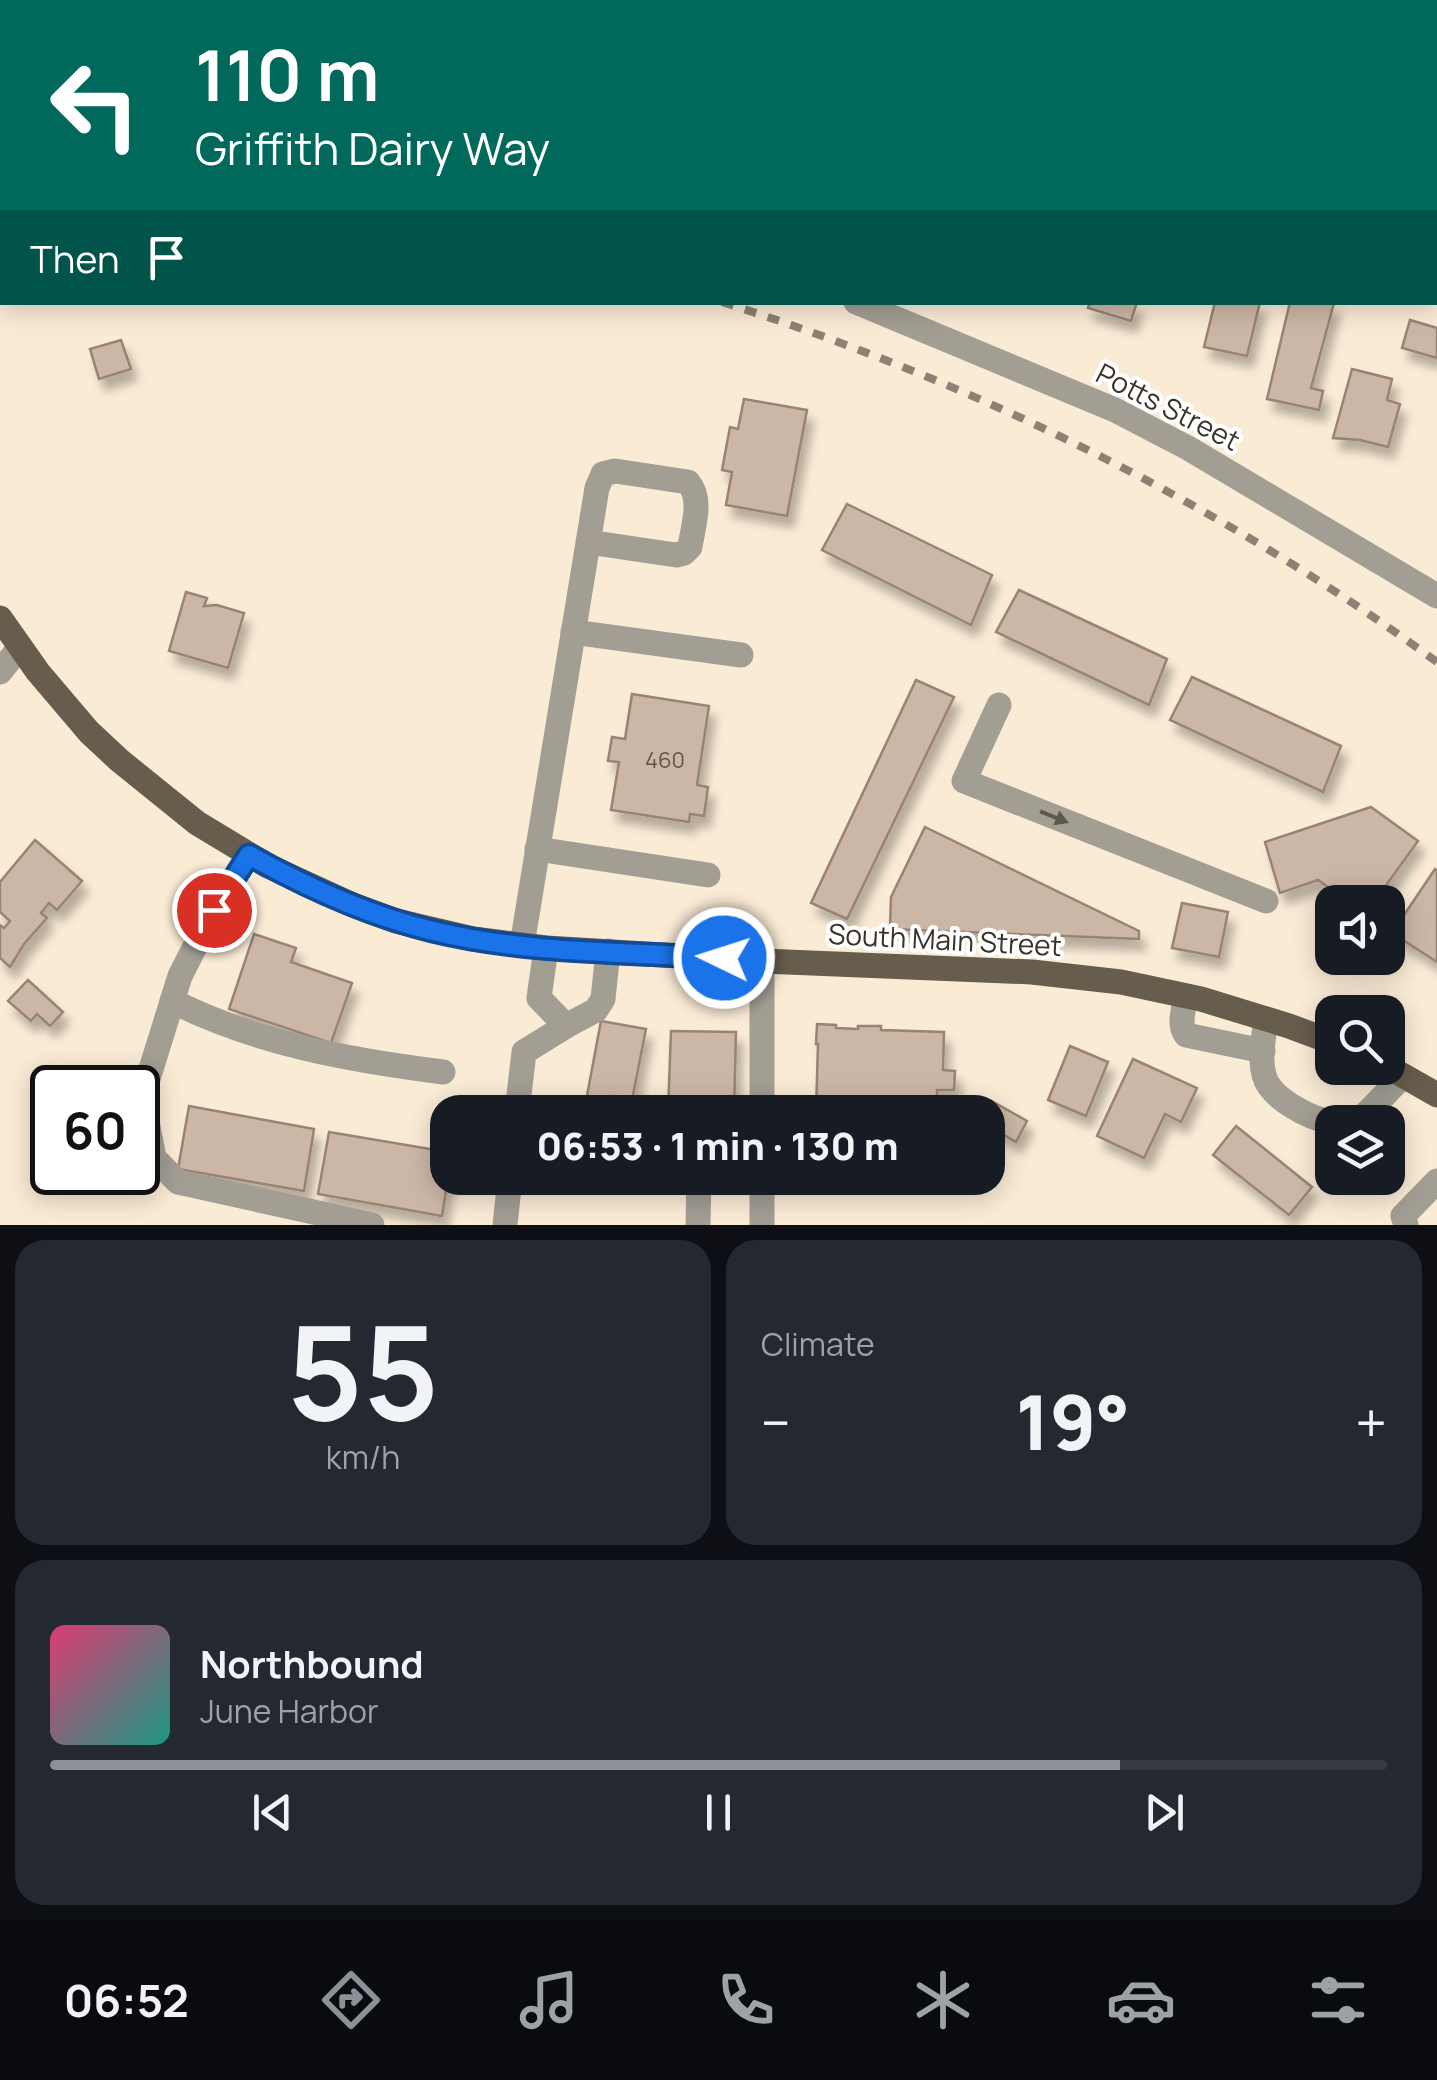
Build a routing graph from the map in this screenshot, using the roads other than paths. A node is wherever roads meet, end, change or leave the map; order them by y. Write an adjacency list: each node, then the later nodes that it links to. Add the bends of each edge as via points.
1 (863, 305): 3 (street, Potts Street, via 1115,410)
2 (588, 542): 2 (street, via 603,474 615,470 688,482 695,490 684,553); 5 (street)
3 (1437, 596)
4 (0, 618): 6 (main road, South Main Street)
5 (573, 632): 7 (street); 10 (street)
6 (20, 647): 8 (street); 11 (main road, South Main Street, via 119,760)
7 (741, 655)
8 (0, 672)
9 (999, 705): 13 (street, one-way to 13, via 964,780)
10 (538, 849): 12 (street); 14 (street)
11 (249, 855): 14 (main road, South Main Street, via 396,921); 18 (street, via 214,910)
12 (708, 875)
13 (1266, 902)
14 (534, 946): 15 (main road, South Main Street); 20 (street, via 539,998)
15 (608, 952): 16 (main road, South Main Street); 20 (street, via 603,999)
16 (762, 961): 17 (main road, South Main Street, via 1032,972); 26 (street)
17 (1186, 996): 19 (main road, South Main Street); 22 (street, via 1186,1035)
18 (172, 1000): 23 (street, via 259,1037); 33 (street, via 147,1082 154,1158 178,1182)
19 (1266, 1019): 21 (main road, South Main Street); 22 (street)
20 (566, 1026): 25 (street, via 524,1052)
21 (1315, 1036)
22 (1263, 1051): 28 (street, via 1268,1084)
23 (443, 1072)
24 (1405, 1077): 27 (main road)
25 (519, 1095)
26 (762, 1095)
27 (1437, 1095)
28 (1315, 1118)
29 (1437, 1180): 38 (street, via 1403,1216)
30 (508, 1195): 35 (street)
31 (699, 1195): 36 (street)
32 (762, 1195): 37 (street)
33 (337, 1221): 34 (street)
34 (372, 1225)
35 (505, 1225)
36 (698, 1225)
37 (762, 1225)
38 (1406, 1225)

